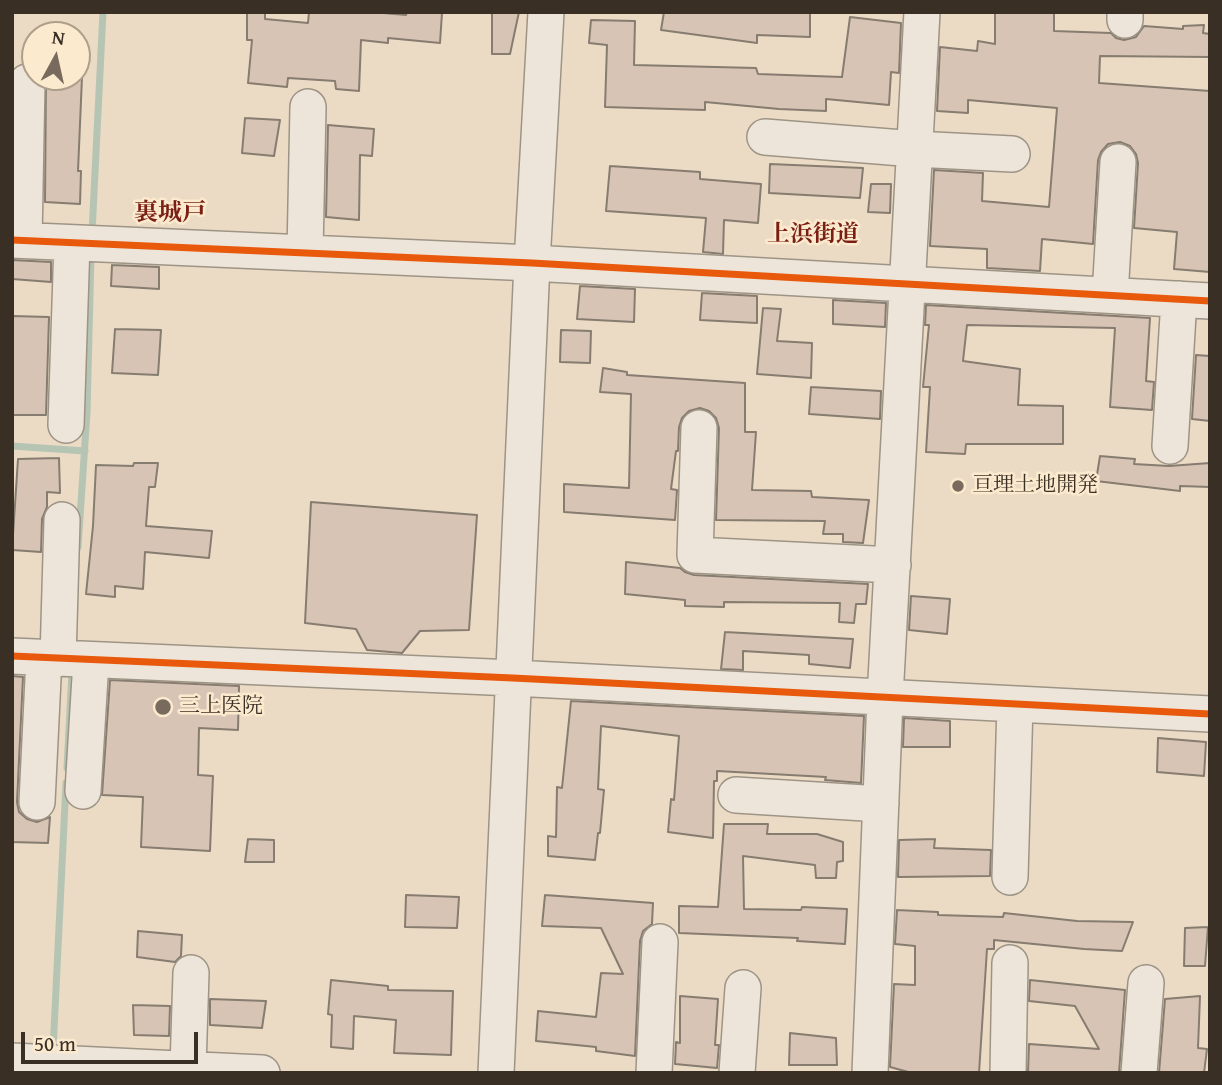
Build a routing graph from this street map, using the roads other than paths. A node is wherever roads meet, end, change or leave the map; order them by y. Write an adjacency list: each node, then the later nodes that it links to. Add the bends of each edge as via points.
1 (546, 12): 12 (street)
2 (922, 12): 6 (street)
3 (26, 91): 9 (street)
4 (307, 107): 11 (street)
5 (765, 137): 6 (street)
6 (915, 149): 7 (street); 13 (street)
7 (1012, 154)
8 (1118, 162): 14 (street)
9 (18, 240): 10 (street)
10 (72, 243): 11 (street); 16 (street)
11 (304, 253): 12 (street)
12 (532, 263): 13 (street); 22 (street)
13 (908, 285): 14 (street); 20 (street)
14 (1110, 295): 15 (street)
15 (1194, 300): 18 (street)
16 (66, 425)
17 (699, 428): 20 (street, via 695,555)
18 (1172, 448)
19 (62, 520): 21 (street)
20 (893, 565): 23 (street)
21 (51, 659): 22 (street); 26 (street); 28 (street)
22 (513, 678): 23 (street); 39 (street)
23 (885, 698): 24 (street); 29 (street)
24 (1015, 704): 25 (street); 30 (street)
25 (1210, 713)
26 (83, 791)
27 (736, 795): 29 (street)
28 (37, 802)
29 (881, 804): 42 (street)
30 (1010, 877)
31 (660, 942): 40 (street)
32 (1010, 963): 43 (street)
33 (191, 973): 37 (street)
34 (1146, 983): 44 (street)
35 (743, 988): 41 (street)
36 (12, 1061): 37 (street)
37 (188, 1068): 38 (street)
38 (262, 1073)
39 (496, 1073)
40 (654, 1073)
41 (737, 1073)
42 (870, 1073)
43 (1008, 1073)
44 (1139, 1073)

